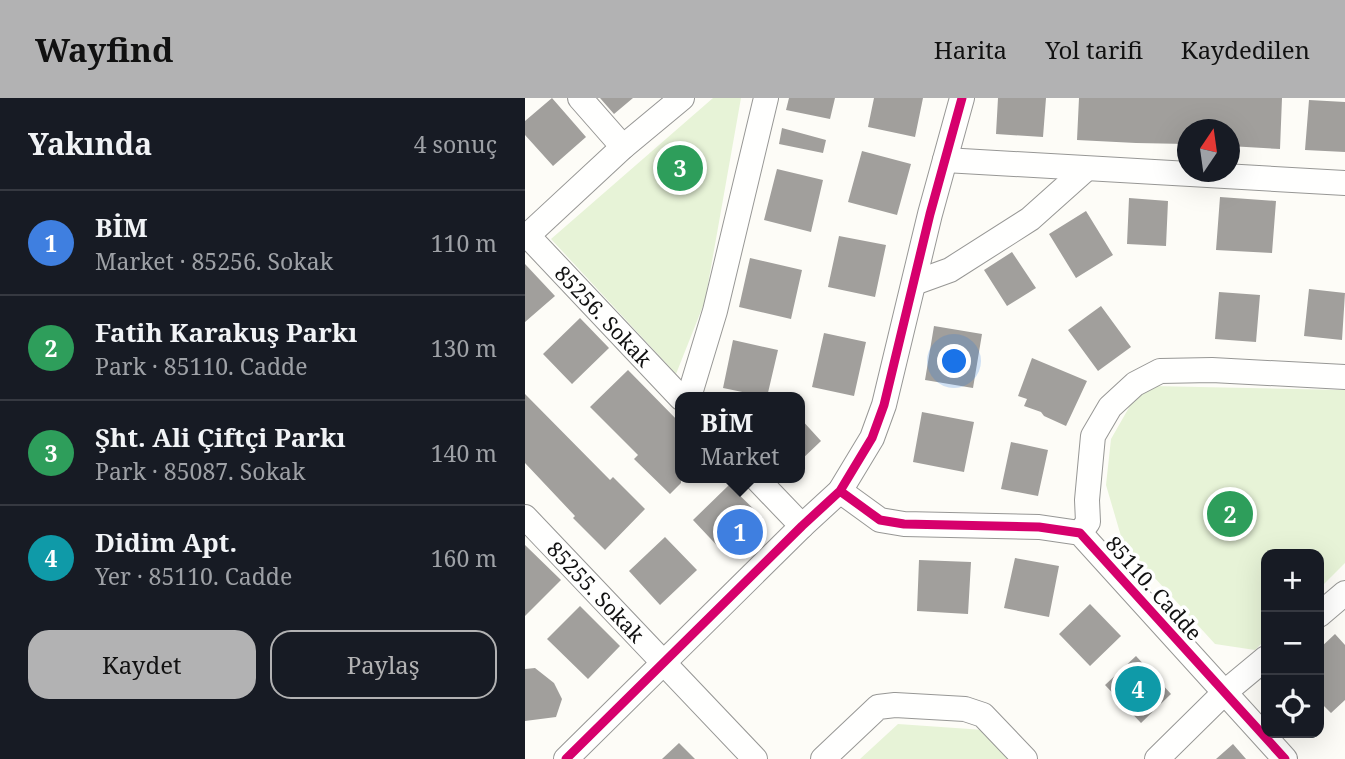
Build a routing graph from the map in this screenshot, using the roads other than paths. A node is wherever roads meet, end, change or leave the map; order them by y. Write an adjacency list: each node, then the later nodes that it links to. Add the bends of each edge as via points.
1 (580, 98): 5 (street)
2 (682, 98): 5 (street)
3 (766, 98): 13 (street, via 715,311)
4 (962, 98): 6 (street)
5 (623, 147): 9 (street)
6 (945, 160): 7 (street); 10 (street)
7 (1086, 169): 8 (street); 10 (street, via 1031,219 950,270)
8 (1345, 183)
9 (526, 237): 12 (street, 85256. Sokak)
10 (914, 282): 15 (street, via 884,405 872,438)
11 (1345, 377): 18 (street, via 1160,370 1135,384 1110,407 1093,436 1088,522)
12 (675, 392)
13 (691, 392)
14 (761, 483): 17 (street)
15 (840, 491): 17 (street); 18 (street, 85110. Cadde, via 880,520)
16 (525, 517): 22 (street, 85255. Sokak)
17 (802, 526): 22 (street)
18 (1080, 533): 23 (street, 85110. Cadde)
19 (1345, 593): 20 (street)
20 (1323, 612)
21 (1261, 662): 23 (street)
22 (663, 663): 24 (street); 25 (street, 85255. Sokak)
23 (1225, 692): 28 (street); 29 (street, 85110. Cadde)
24 (566, 759)
25 (755, 759)
26 (823, 759): 27 (street, via 878,707 895,705 965,709 983,715)
27 (1025, 759)
28 (1157, 759)
29 (1285, 759)

